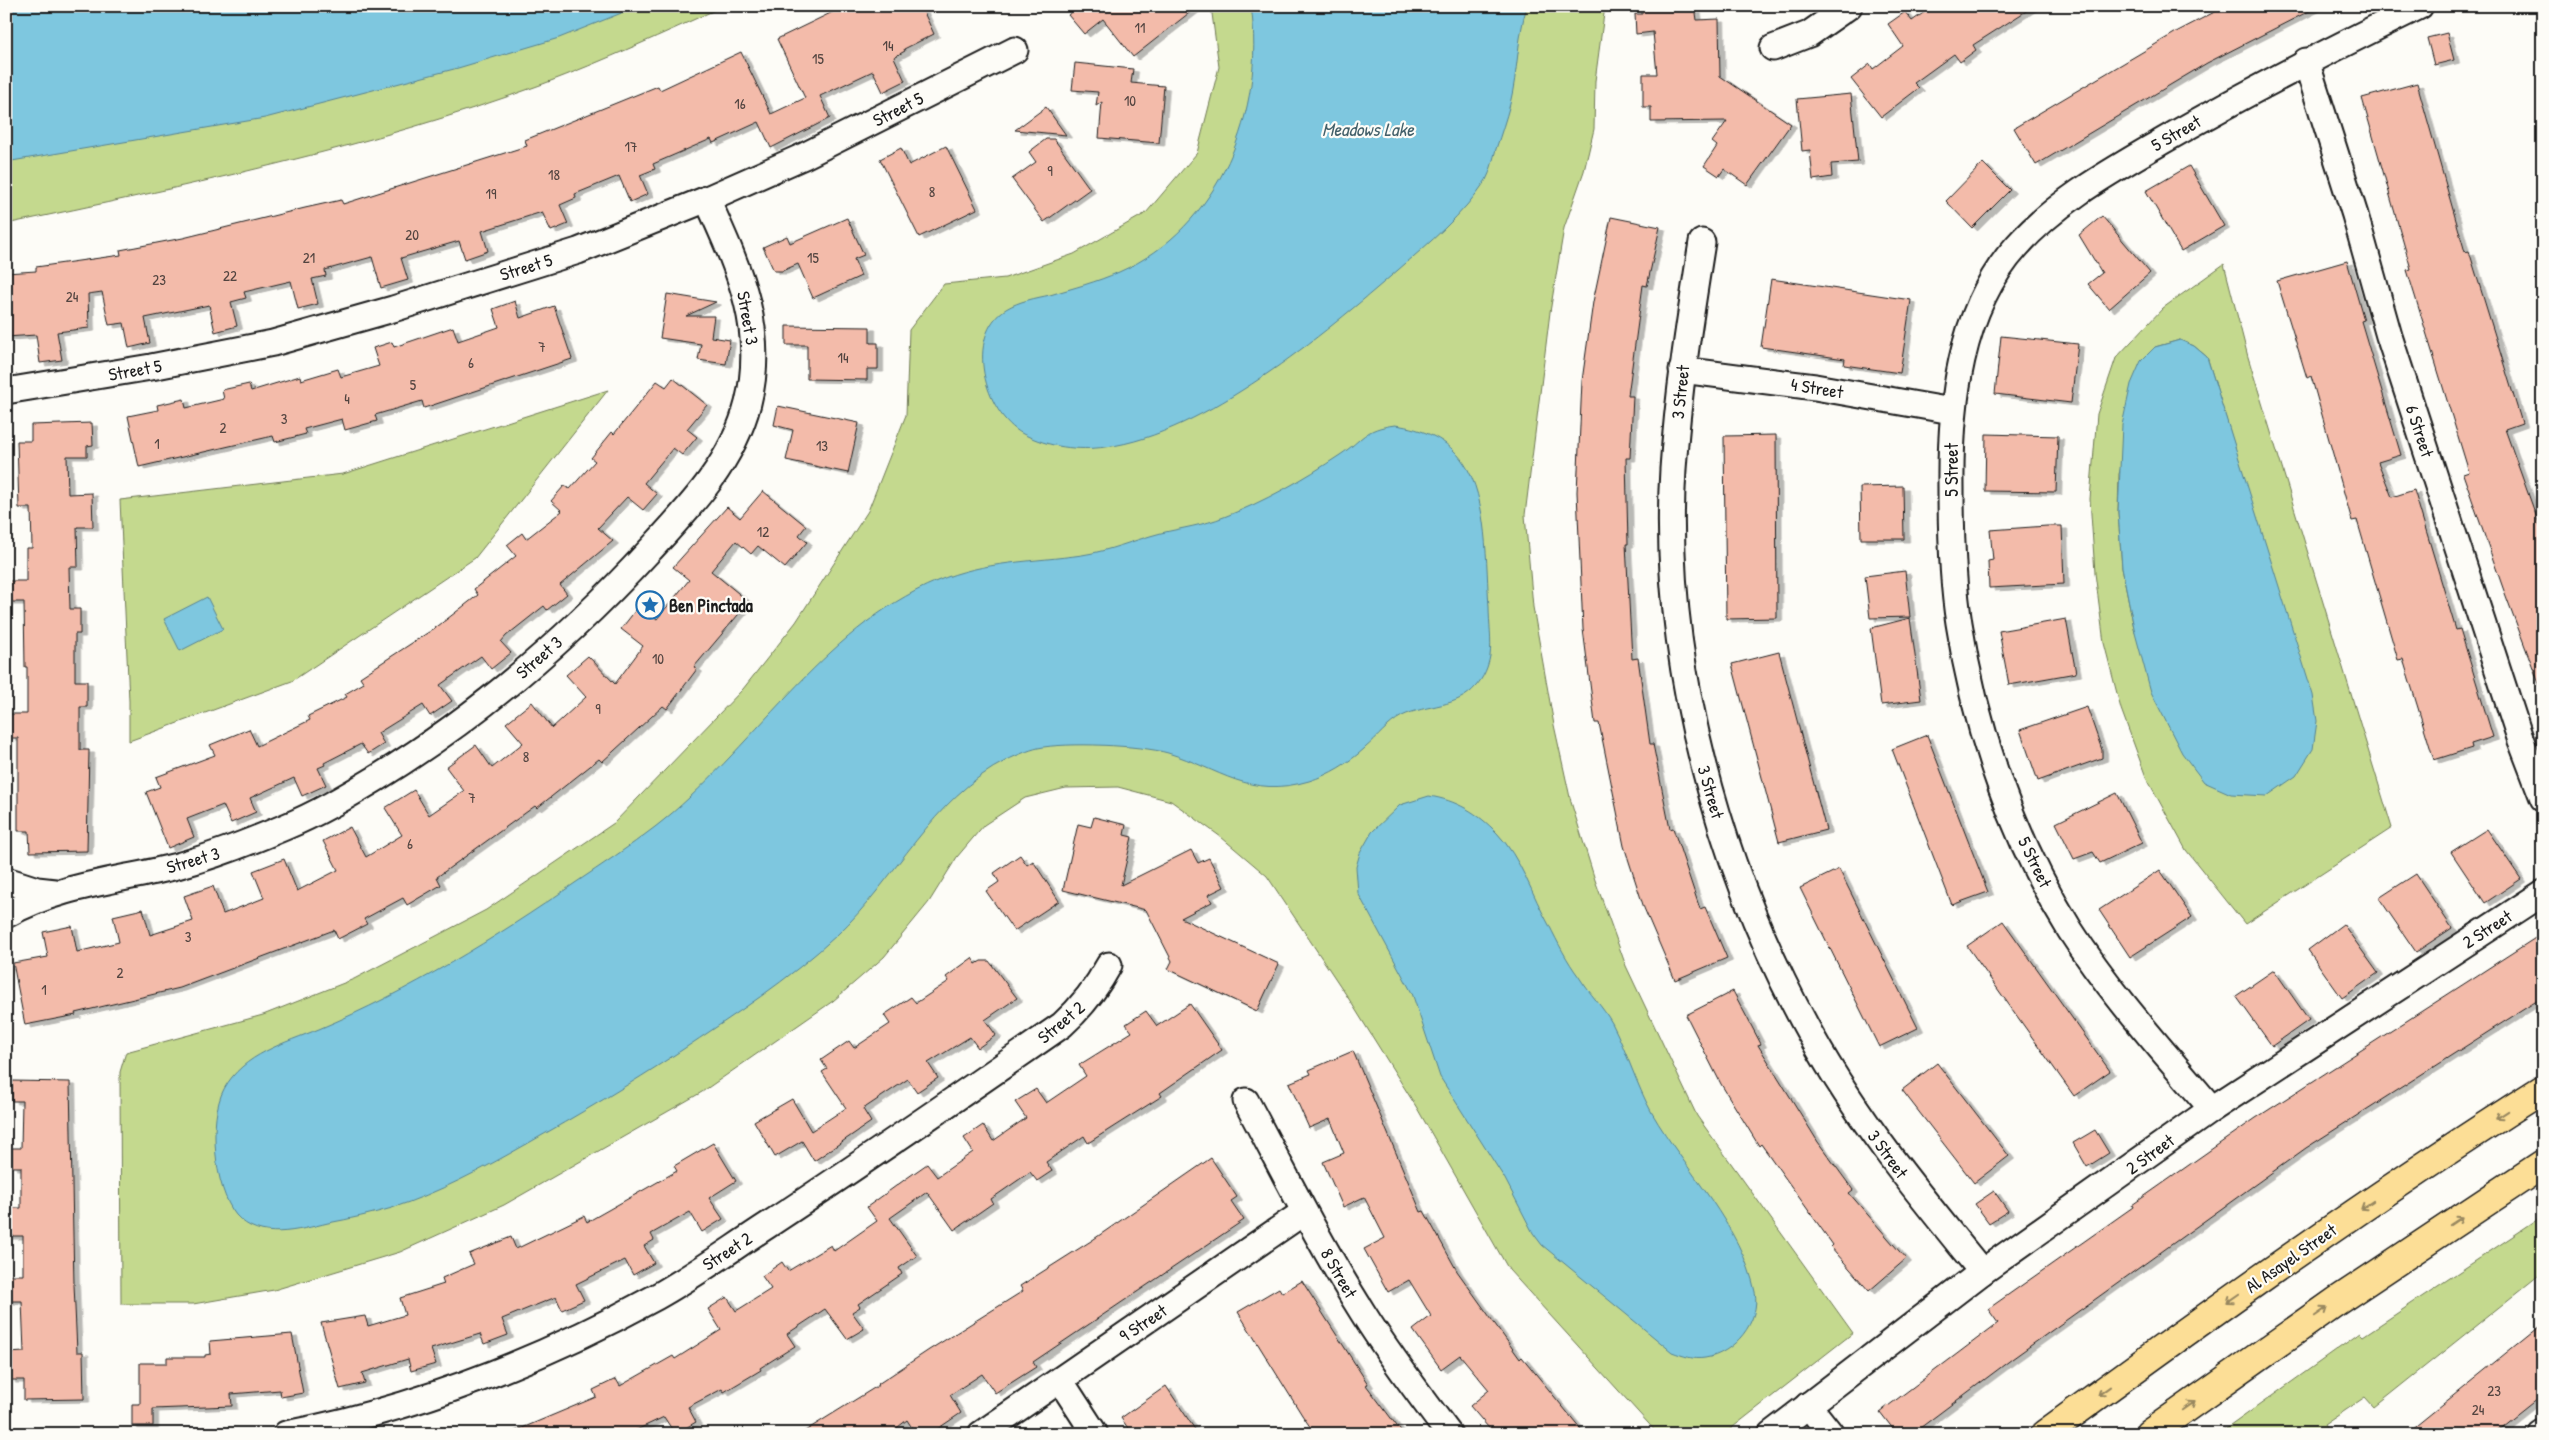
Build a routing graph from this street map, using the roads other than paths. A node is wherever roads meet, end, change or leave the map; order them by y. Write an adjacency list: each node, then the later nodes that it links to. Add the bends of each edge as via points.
1 (1848, 6): 3 (street, via 1809,34)
2 (2420, 6): 5 (street, 5 Street)
3 (1773, 48)
4 (1015, 50): 6 (street, Street 5, via 804,156)
5 (2306, 61): 10 (street, 5 Street, via 2229,102 2071,197 2019,244 1995,273 1979,308 1962,358); 11 (street, 6 Street, via 2389,336 2520,738)
6 (706, 199): 9 (street, Street 5, via 578,251 333,327 212,356); 13 (street, Street 3, via 738,269 751,312 755,358 748,403 733,446 708,484 638,563 597,606 487,702 417,753 344,798 235,848 178,866)
7 (1702, 242): 8 (street, 3 Street)
8 (1682, 370): 10 (street, 4 Street); 22 (street, 3 Street, via 1673,481 1674,574 1682,657 1705,775 1736,872 1771,957 1812,1038 1860,1115 1914,1189)
9 (6, 391)
10 (1952, 411): 19 (street, 5 Street, via 1951,517 1958,623 1976,703 2000,782 2031,857 2070,929 2118,997)
11 (2543, 798)
12 (6, 880): 13 (street, Street 3)
13 (54, 892): 15 (street, Street 3)
14 (2543, 893): 19 (street, 2 Street)
15 (6, 915)
16 (1109, 965): 25 (street, Street 2, via 1081,1008 1062,1025 858,1166 657,1296 547,1350 465,1383 380,1412)
17 (2543, 1089): 31 (main road, Al Asayel Street, one-way to 31, via 2309,1245)
18 (1246, 1101): 21 (street, 8 Street)
19 (2212, 1109): 22 (street, 2 Street)
20 (2543, 1164): 32 (main road, one-way to 20, via 2337,1301)
21 (1304, 1212): 23 (street, 9 Street); 28 (street, 8 Street, via 1396,1364)
22 (1982, 1272): 24 (street, 2 Street)
23 (1060, 1380): 26 (street, 9 Street); 27 (street)
24 (1804, 1418): 29 (street, 2 Street); 30 (street)
25 (286, 1434)
26 (981, 1434)
27 (1095, 1434)
28 (1449, 1434)
29 (1771, 1434)
30 (1831, 1434)
31 (2045, 1434)
32 (2149, 1434)

